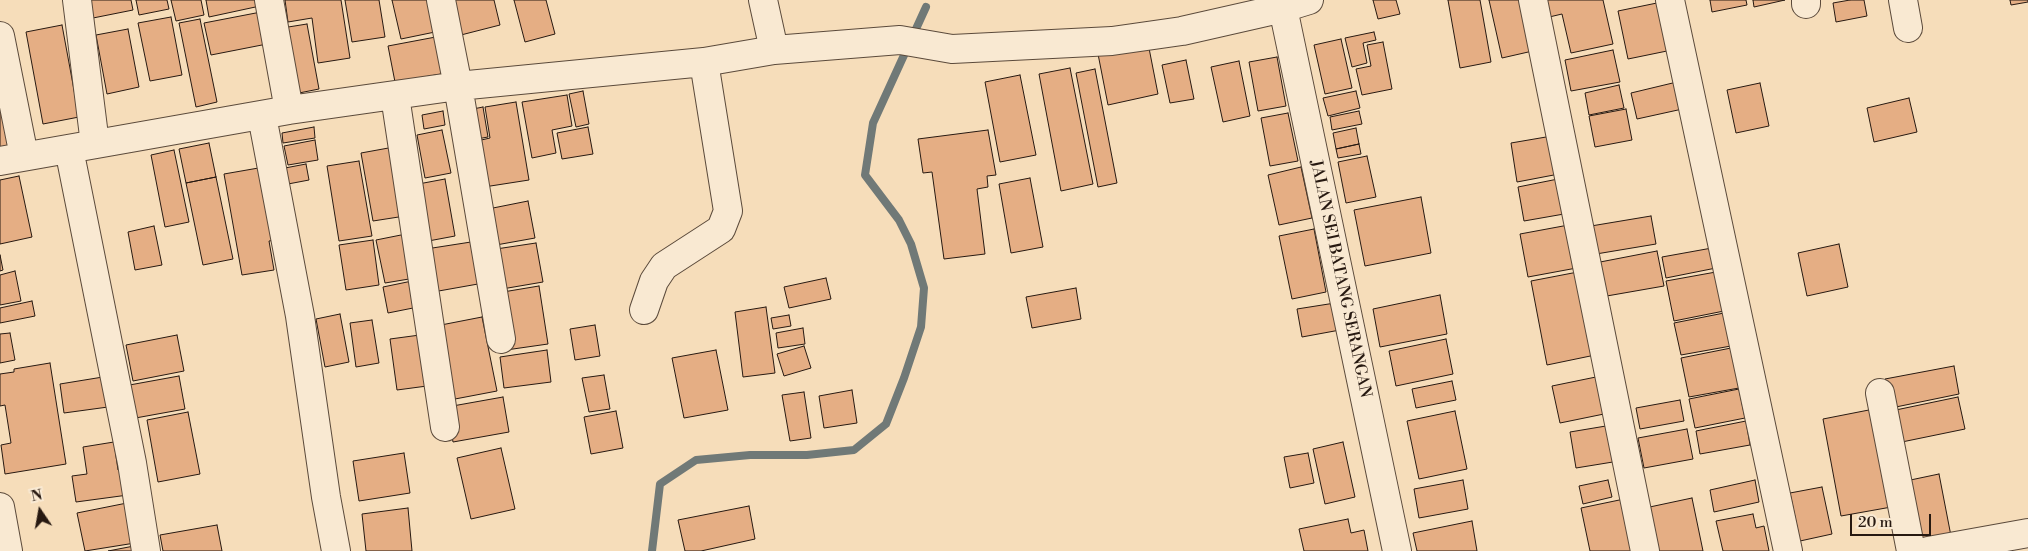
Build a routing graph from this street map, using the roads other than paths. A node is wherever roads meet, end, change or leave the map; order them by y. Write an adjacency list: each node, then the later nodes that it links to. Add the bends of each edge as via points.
1 (77, 0): 17 (street)
2 (270, 0): 15 (street)
3 (440, 0): 13 (street)
4 (763, 0): 11 (street)
5 (1533, 0): 29 (street)
6 (1670, 0): 30 (street)
7 (1904, 0): 9 (street)
8 (1296, 4): 11 (street, via 1182,31 1112,40 952,49 900,40); 28 (street, JALAN SEI BATANG SERANGAN)
9 (1908, 28)
10 (0, 36): 18 (street)
11 (774, 50): 12 (street)
12 (704, 62): 13 (street); 19 (street, via 728,211 721,229 664,266 654,281)
13 (458, 86): 14 (street); 20 (street)
14 (395, 96): 15 (street); 22 (street)
15 (289, 110): 16 (street)
16 (262, 116): 17 (street); 27 (street, via 300,316)
17 (82, 146): 18 (street); 26 (street)
18 (12, 159)
19 (644, 310)
20 (501, 339)
21 (1880, 393): 31 (street)
22 (445, 427)
23 (0, 508): 25 (street)
24 (2028, 533): 32 (street)
25 (8, 551)
26 (146, 551)
27 (336, 551)
28 (1397, 551)
29 (1645, 551)
30 (1788, 551)
31 (1911, 551)
32 (1928, 551)

